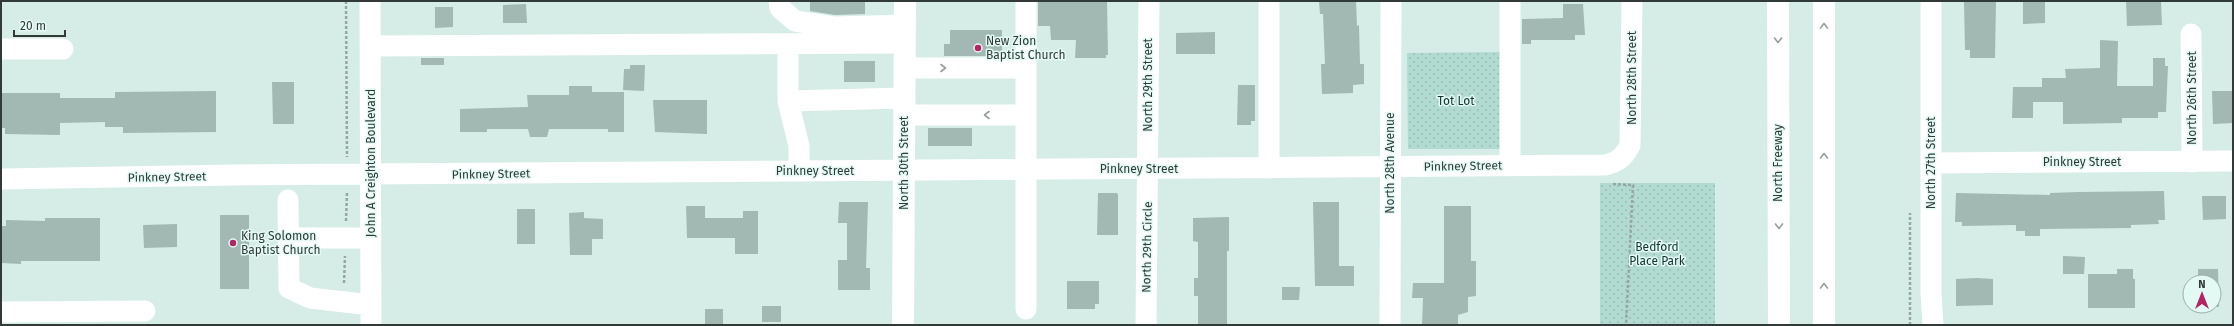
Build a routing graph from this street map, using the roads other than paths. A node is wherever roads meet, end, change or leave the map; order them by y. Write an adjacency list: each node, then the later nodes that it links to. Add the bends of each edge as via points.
1 (370, 1): 16 (street, John A Creighton Boulevard)
2 (779, 1): 13 (street, via 780,8 795,22)
3 (905, 1): 13 (main road, North 30th Street)
4 (1026, 1): 20 (street)
5 (1149, 1): 33 (street, North 29th Street)
6 (1269, 1): 30 (street)
7 (1391, 1): 29 (street, North 28th Avenue)
8 (1510, 1): 28 (street)
9 (1632, 1): 24 (street, North 28th Street, via 1632,136)
10 (1778, 1): 47 (main road, North Freeway, one-way to 47)
11 (1824, 1): 48 (main road, one-way to 11)
12 (1931, 1): 27 (street, North 27th Street)
13 (905, 34): 15 (street); 19 (main road, North 30th Street)
14 (2191, 34): 26 (street, North 26th Street)
15 (788, 44): 16 (street); 21 (street)
16 (371, 46): 35 (street, John A Creighton Boulevard)
17 (1, 49): 18 (street)
18 (63, 49)
19 (904, 68): 20 (street, one-way to 20); 22 (main road, North 30th Street)
20 (1026, 68): 23 (street)
21 (788, 101): 22 (street); 34 (street, via 799,146)
22 (904, 106): 23 (street, one-way to 22); 32 (main road, North 30th Street)
23 (1026, 115): 31 (street)
24 (1625, 154): 28 (street, Pinkney Street, via 1618,161 1605,165)
25 (2233, 161): 26 (street, Pinkney Street)
26 (2192, 162): 27 (street, Pinkney Street)
27 (1931, 163): 49 (street, North 27th Street)
28 (1510, 166): 29 (street, Pinkney Street)
29 (1390, 167): 30 (street, Pinkney Street); 46 (street, North 28th Avenue)
30 (1269, 168): 33 (street, Pinkney Street)
31 (1026, 169): 32 (street, Pinkney Street); 33 (street, Pinkney Street); 40 (street)
32 (904, 170): 34 (street, Pinkney Street); 44 (main road, North 30th Street)
33 (1148, 170): 45 (street, North 29th Circle)
34 (799, 171): 35 (street, Pinkney Street)
35 (371, 175): 36 (street, Pinkney Street); 39 (street, John A Creighton Boulevard)
36 (1, 179)
37 (288, 200): 38 (street)
38 (289, 238): 39 (street); 43 (street, via 289,288 310,298)
39 (371, 238): 43 (street, John A Creighton Boulevard)
40 (1026, 309)
41 (144, 311): 42 (street)
42 (1, 312)
43 (371, 315)
44 (903, 325)
45 (1146, 325)
46 (1390, 325)
47 (1779, 325)
48 (1824, 325)
49 (1933, 325)

